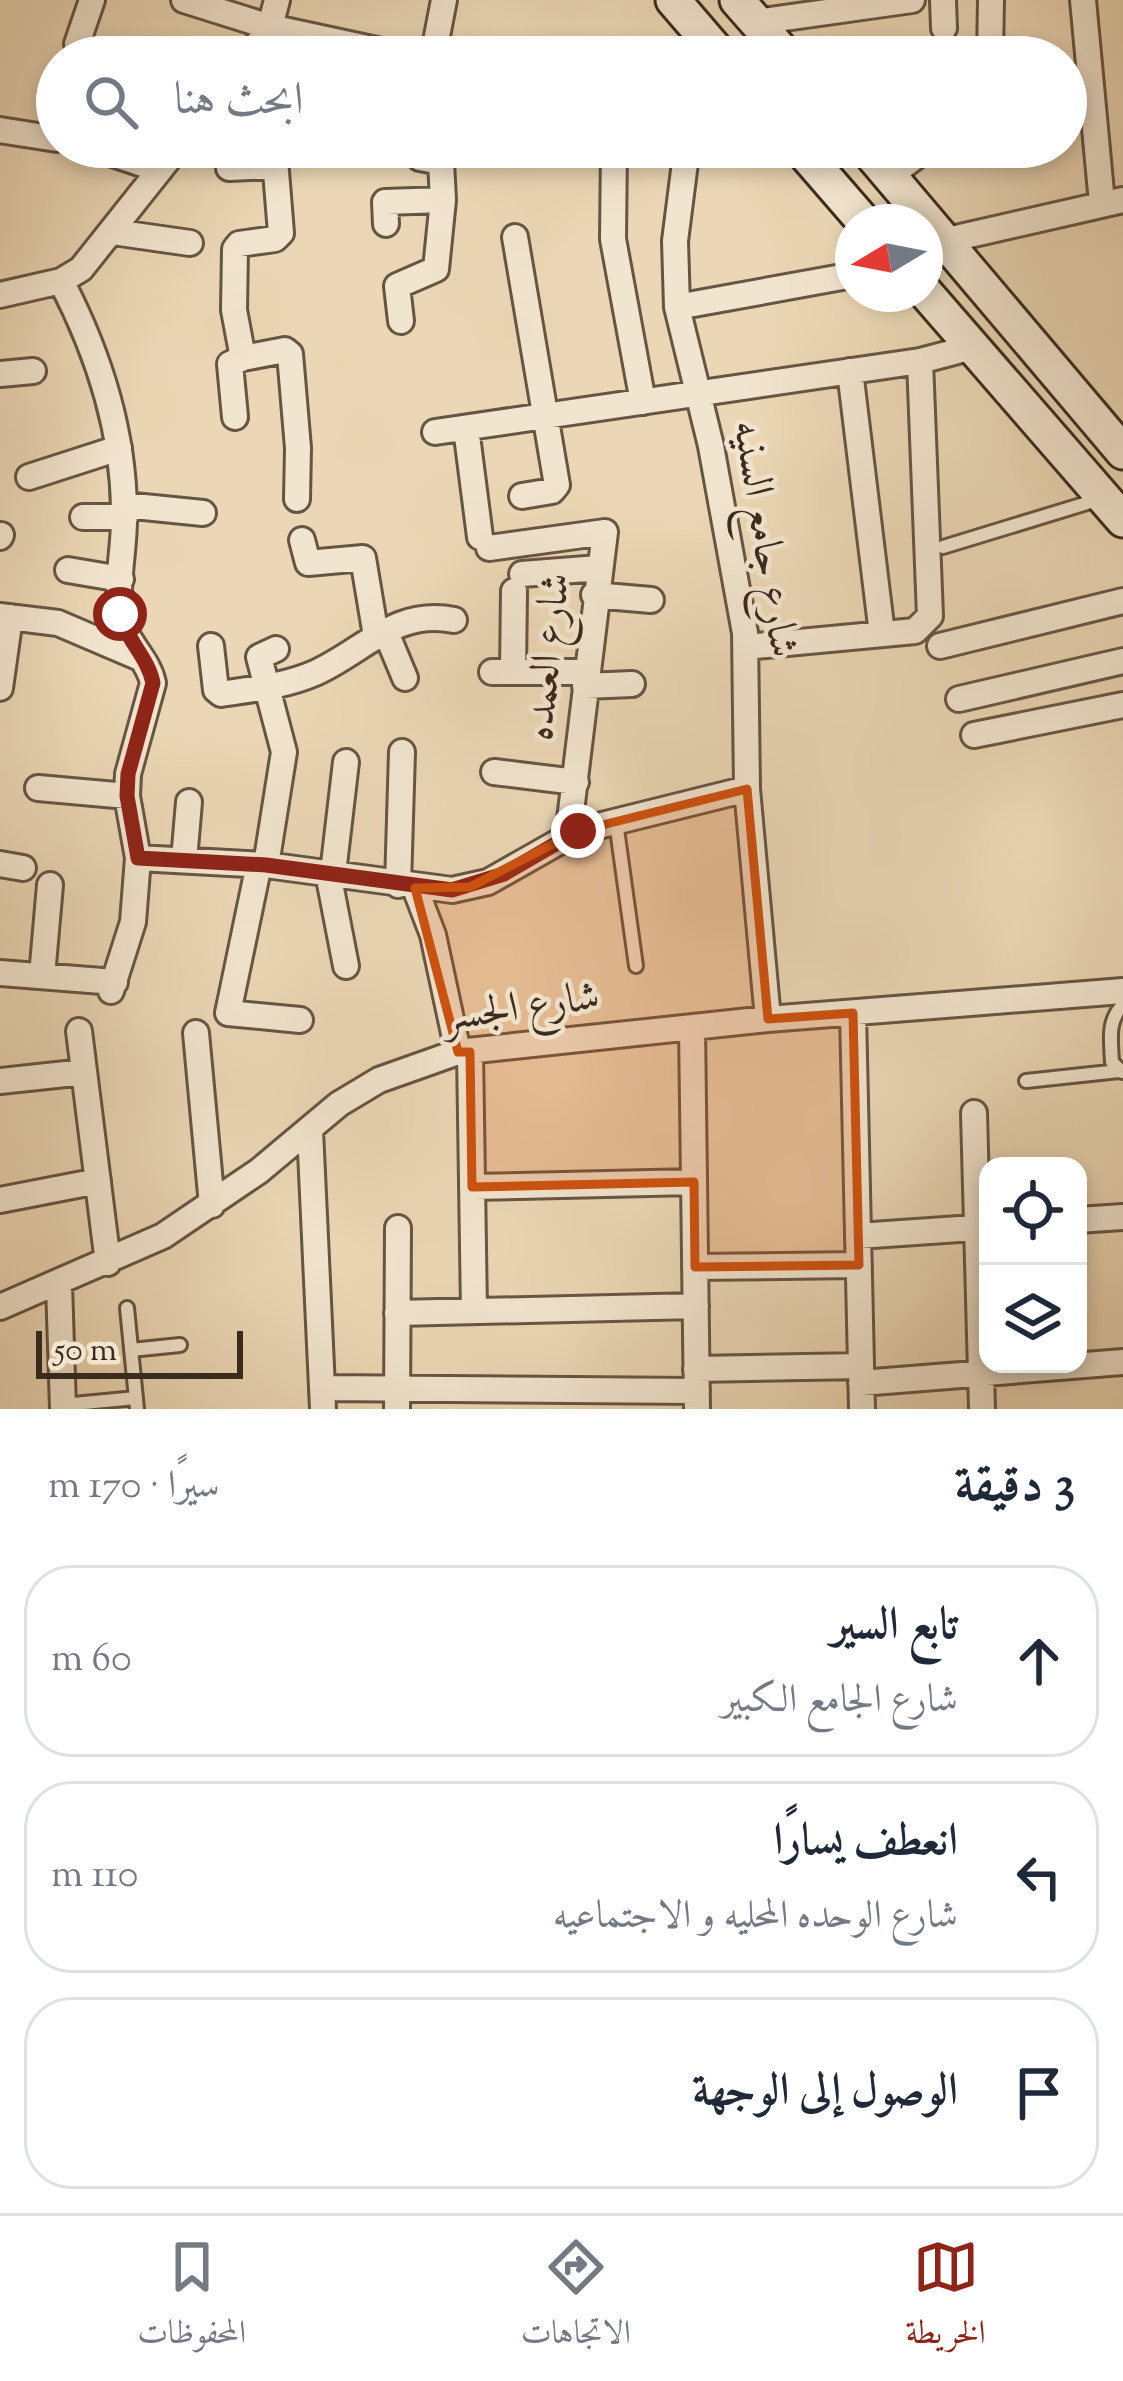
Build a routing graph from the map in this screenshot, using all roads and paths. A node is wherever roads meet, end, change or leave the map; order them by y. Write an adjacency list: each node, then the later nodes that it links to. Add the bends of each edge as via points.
1 (92, 0): 12 (street)
2 (184, 0): 13 (street)
3 (277, 0): 14 (street)
4 (444, 0): 15 (street)
5 (673, 0): 16 (main road)
6 (912, 0): 10 (street)
7 (943, 0): 11 (street)
8 (991, 0): 18 (street)
9 (1083, 0): 32 (street)
10 (747, 11): 17 (main road)
11 (944, 28)
12 (80, 36)
13 (259, 36)
14 (268, 36)
15 (437, 36)
16 (704, 36)
17 (769, 36)
18 (990, 36)
19 (0, 130): 20 (street)
20 (36, 136)
21 (154, 168): 29 (street)
22 (276, 168): 46 (street, via 281,233 234,250)
23 (441, 168): 31 (street)
24 (614, 168): 52 (street, via 613,239)
25 (684, 168): 42 (street, شارع جامع السنيه)
26 (817, 168): 33 (main road)
27 (883, 168): 30 (main road)
28 (900, 168): 30 (street)
29 (160, 170): 35 (street)
30 (890, 176): 37 (main road)
31 (443, 200): 34 (street, via 386,202); 44 (street, via 436,269 397,286)
32 (1112, 202): 37 (street)
33 (848, 204)
34 (386, 224)
35 (113, 232): 38 (street); 40 (street)
36 (515, 237): 53 (street)
37 (944, 241): 58 (main road)
38 (190, 243)
39 (835, 277): 42 (street)
40 (61, 281): 41 (street); 57 (street, via 100,368)
41 (0, 295)
42 (677, 307): 51 (street, شارع جامع السنيه)
43 (942, 312): 45 (main road)
44 (401, 321)
45 (973, 347): 47 (street); 62 (main road)
46 (243, 358): 54 (street, via 230,363); 61 (street, via 290,354)
47 (920, 361): 49 (street); 77 (street, via 931,605 914,631)
48 (33, 370): 50 (street)
49 (850, 371): 51 (street); 77 (street)
50 (0, 374)
51 (698, 394): 52 (street); 80 (street, شارع جامع السنيه)
52 (643, 402): 53 (street)
53 (545, 416): 55 (street); 60 (street, via 556,488)
54 (235, 417)
55 (466, 428): 56 (street); 68 (street, شارع العمده, via 485,543 600,531)
56 (435, 432)
57 (119, 448): 59 (street); 63 (street)
58 (1123, 452)
59 (28, 477)
60 (521, 496)
61 (297, 499)
62 (1113, 509): 67 (lane)
63 (124, 511): 64 (street); 65 (street); 70 (street)
64 (203, 514)
65 (83, 517)
66 (302, 540): 76 (street, via 308,563 363,558)
67 (943, 547)
68 (599, 568): 71 (street, شارع العمده); 85 (street, via 518,582 502,672)
69 (68, 569): 70 (street)
70 (121, 579): 82 (street, via 123,628)
71 (594, 595): 72 (street); 85 (street, شارع العمده)
72 (651, 600)
73 (1123, 601): 79 (street)
74 (5, 616): 82 (street, via 58,623); 88 (street)
75 (454, 620): 76 (street, via 418,618)
76 (381, 633): 84 (street); 87 (street, via 311,675)
77 (882, 634): 80 (street)
78 (211, 646): 87 (street, via 220,694)
79 (940, 646)
80 (746, 647): 97 (street, شارع جامع السنيه)
81 (276, 649): 87 (street, via 259,655)
82 (145, 661): 98 (street, via 152,695)
83 (1123, 661): 89 (street)
84 (405, 678)
85 (585, 679): 86 (street); 95 (street, شارع العمده)
86 (632, 684)
87 (265, 687): 104 (street, via 284,752)
88 (0, 688)
89 (959, 699)
90 (1123, 705): 91 (street)
91 (974, 736)
92 (402, 752): 107 (street)
93 (346, 762): 105 (street)
94 (494, 772): 95 (street)
95 (576, 782): 101 (street, شارع العمده)
96 (38, 788): 98 (street)
97 (747, 789): 100 (street); 115 (street, شارع جامع السنيه)
98 (127, 796): 102 (street)
99 (189, 802): 103 (street)
100 (615, 821): 101 (street); 109 (lane)
101 (568, 836): 107 (street, via 488,881 452,890)
102 (138, 858): 103 (street); 111 (street, via 134,922 113,987)
103 (184, 860): 104 (street)
104 (263, 864): 105 (street); 116 (street, via 228,1013)
105 (330, 873): 107 (street); 108 (street)
106 (50, 885): 111 (street)
107 (406, 886): 120 (street, via 433,935)
108 (346, 966)
109 (636, 966)
110 (0, 973): 111 (street)
111 (42, 976)
112 (1123, 991): 114 (street, شارع الجسر)
113 (1123, 1005): 121 (lane, via 1112,1021 1112,1062)
114 (853, 1012): 115 (street, شارع الجسر); 137 (street)
115 (768, 1019): 117 (street, شارع الجسر)
116 (300, 1020)
117 (692, 1027): 120 (street, شارع الجسر); 128 (street)
118 (79, 1031): 122 (street)
119 (196, 1033): 132 (street)
120 (464, 1052): 126 (street, شارع الجسر, via 379,1080); 130 (street)
121 (1121, 1071): 123 (lane)
122 (84, 1072): 124 (street); 127 (street)
123 (1026, 1081)
124 (0, 1082)
125 (974, 1113): 129 (street)
126 (310, 1130): 132 (street, شارع الجسر); 154 (street)
127 (98, 1181): 131 (street); 138 (street)
128 (694, 1182): 130 (street); 141 (street)
129 (979, 1184)
130 (472, 1187): 146 (street)
131 (0, 1200)
132 (212, 1205): 138 (street, شارع الجسر)
133 (1123, 1217): 134 (street)
134 (1087, 1219)
135 (979, 1227): 137 (street)
136 (398, 1228): 147 (street)
137 (858, 1236): 139 (street)
138 (108, 1263): 142 (street, شارع الجسر)
139 (859, 1265): 141 (street); 152 (street)
140 (982, 1265): 151 (street)
141 (695, 1267): 143 (street)
142 (59, 1284): 144 (street, شارع الجسر); 157 (street)
143 (696, 1306): 146 (street); 153 (street)
144 (0, 1307)
145 (127, 1308): 149 (lane)
146 (474, 1311): 147 (street)
147 (397, 1313): 155 (street)
148 (180, 1346): 149 (lane)
149 (131, 1350): 156 (lane)
150 (1123, 1362): 151 (street)
151 (981, 1374): 152 (street); 159 (street)
152 (861, 1375): 153 (street); 158 (street)
153 (697, 1390): 155 (street)
154 (324, 1398): 155 (street)
155 (398, 1399)
156 (136, 1404): 157 (lane)
157 (63, 1407)
158 (862, 1409)
159 (982, 1409)

